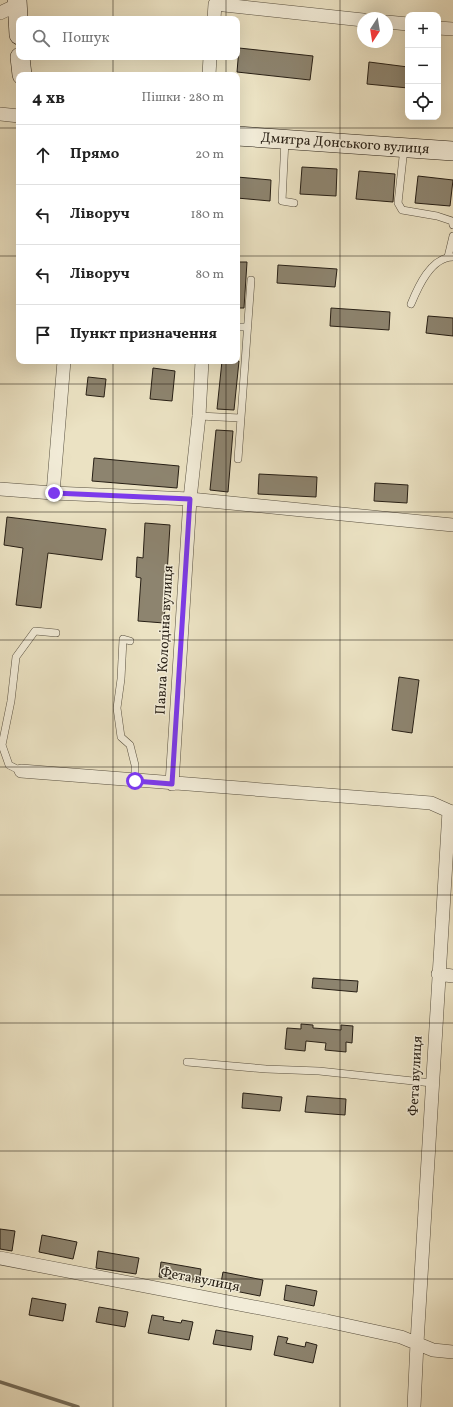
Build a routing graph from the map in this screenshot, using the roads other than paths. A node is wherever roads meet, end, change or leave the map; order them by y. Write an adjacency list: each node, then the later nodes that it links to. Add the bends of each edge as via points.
1 (17, 3): 2 (street); 3 (street)
2 (0, 13)
3 (18, 16)
4 (214, 16): 5 (street, via 215,4)
5 (357, 19)
6 (393, 23): 7 (street)
7 (405, 24)
8 (441, 28): 9 (street)
9 (453, 29)
10 (20, 60): 12 (street)
11 (210, 60): 13 (street)
12 (22, 72)
13 (209, 72)
14 (0, 114): 15 (street)
15 (16, 116)
16 (240, 136): 17 (street, Дмитра Донського вулиця)
17 (285, 140): 18 (street, Дмитра Донського вулиця); 20 (lane, via 282,201)
18 (404, 148): 19 (street, Дмитра Донського вулиця); 21 (lane, via 398,203 402,210 437,216 452,221)
19 (453, 151)
20 (294, 203)
21 (453, 225)
22 (453, 236): 23 (lane)
23 (450, 257): 25 (lane, via 432,267 418,287)
24 (251, 280): 27 (lane)
25 (411, 304)
26 (240, 327): 27 (lane)
27 (246, 327): 31 (lane)
28 (64, 364): 34 (street)
29 (202, 364): 30 (street, Павла Колодіна вулиця)
30 (199, 416): 31 (lane); 35 (street, Павла Колодіна вулиця)
31 (240, 418): 32 (lane)
32 (238, 460)
33 (0, 489): 34 (street)
34 (54, 493): 35 (street)
35 (190, 499): 36 (street); 41 (street, Павла Колодіна вулиця)
36 (453, 525)
37 (56, 633): 39 (lane, via 35,631 16,657 2,745 9,766)
38 (123, 639): 40 (lane, via 117,708 121,737 130,745 135,765)
39 (21, 771): 40 (street)
40 (135, 781): 41 (street)
41 (172, 784): 42 (street, via 431,803)
42 (451, 811): 43 (street, Фета вулиця)
43 (438, 974): 44 (street); 46 (street, Фета вулиця)
44 (453, 976)
45 (186, 1062): 46 (lane)
46 (432, 1083): 48 (street, Фета вулиця)
47 (0, 1258): 48 (street, Фета вулиця, via 401,1336)
48 (417, 1343): 49 (street, Фета вулиця, via 433,1350); 50 (street, Фета вулиця)
49 (453, 1352)
50 (414, 1407)

